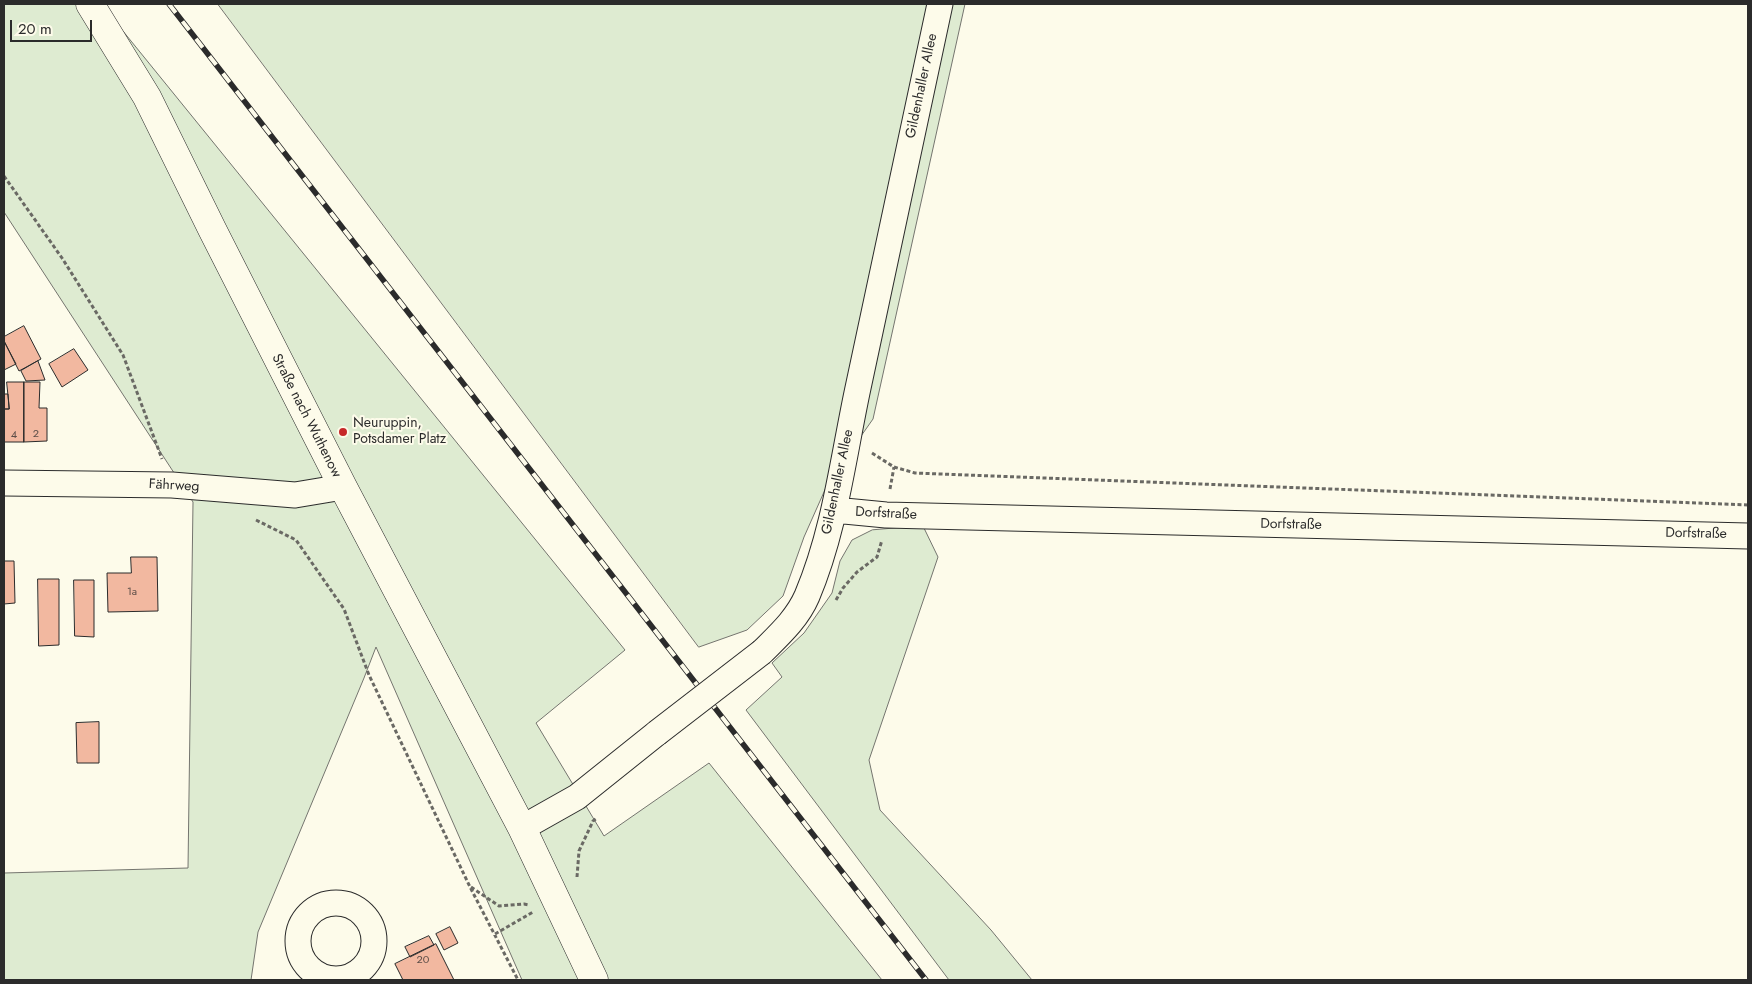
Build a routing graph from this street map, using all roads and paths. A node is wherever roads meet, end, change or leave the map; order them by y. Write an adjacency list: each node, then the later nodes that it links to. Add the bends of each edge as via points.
1 (90, 4): 7 (main road, Straße nach Wuthenow, via 147,97)
2 (940, 4): 9 (street, Gildenhaller Allee)
3 (4, 176): 6 (path, via 62,258 123,355)
4 (894, 468): 8 (path, via 915,474)
5 (4, 483): 6 (street, Fährweg)
6 (172, 485): 7 (street, Fährweg, via 295,495)
7 (343, 487): 13 (main road, Straße nach Wuthenow)
8 (1748, 505)
9 (834, 510): 11 (street, Dorfstraße, via 886,515); 13 (street, Gildenhaller Allee, bridge, via 806,599 788,626 762,652 577,797)
10 (249, 516): 14 (path, via 296,540 344,608 369,675)
11 (1748, 536)
12 (599, 815): 15 (path, via 579,851 576,888)
13 (522, 828): 15 (main road, Straße nach Wuthenow)
14 (470, 887): 15 (path, via 499,906); 16 (path)
15 (547, 903): 16 (path); 18 (main road, Straße nach Wuthenow)
16 (495, 934): 17 (path)
17 (518, 980)
18 (594, 980)

